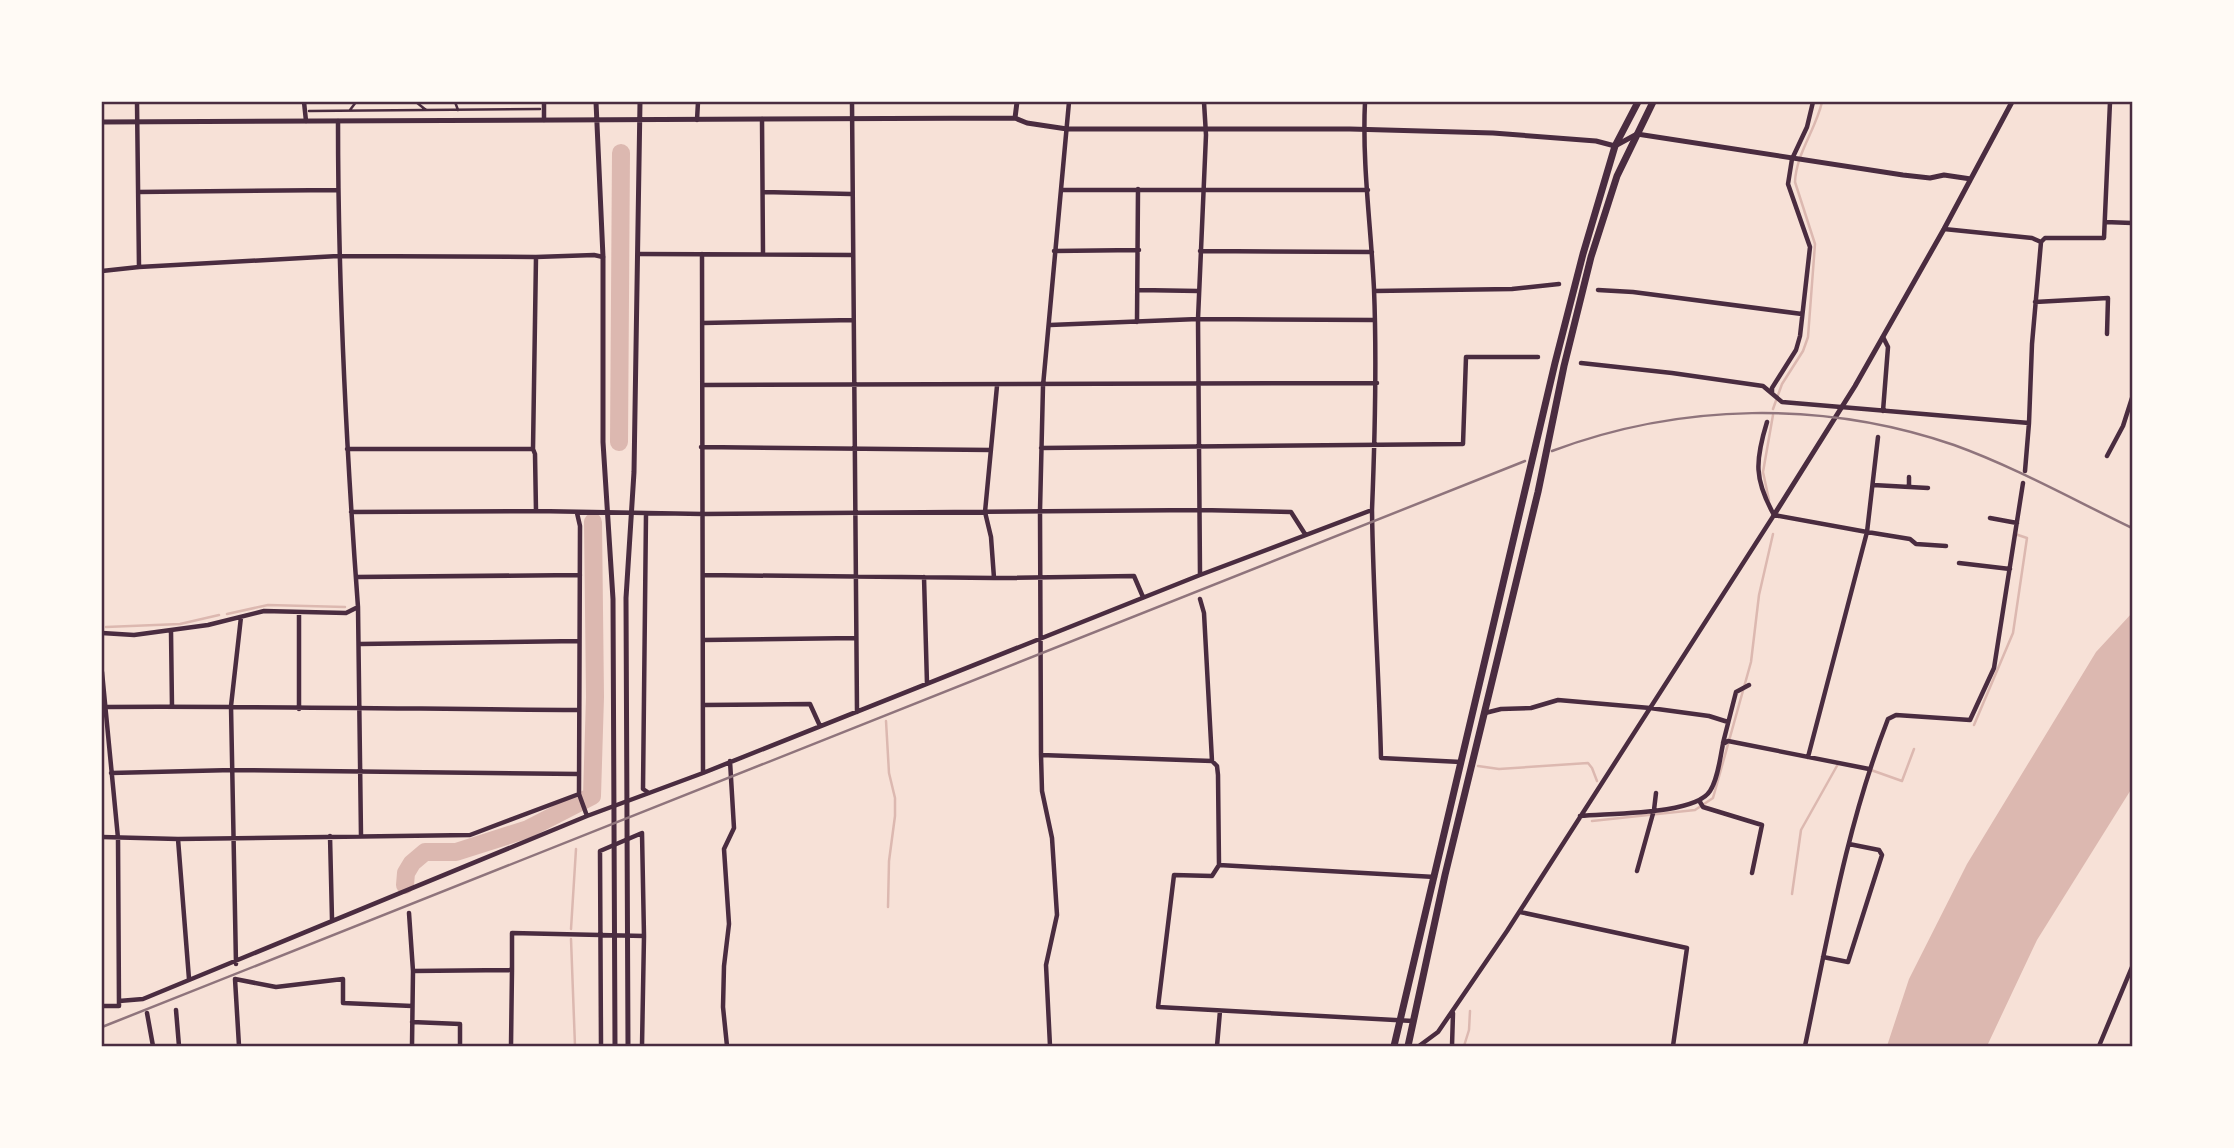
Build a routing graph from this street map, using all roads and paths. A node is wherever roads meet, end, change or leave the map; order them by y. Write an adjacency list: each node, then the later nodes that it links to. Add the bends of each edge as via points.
1 (137, 102): 28 (street)
2 (304, 102): 29 (street)
3 (356, 102): 24 (street)
4 (416, 102): 21 (street)
5 (455, 102): 22 (street)
6 (537, 102): 22 (street, via 538,109)
7 (544, 102): 31 (street)
8 (596, 102): 32 (street)
9 (640, 102): 33 (street)
10 (698, 102): 34 (street)
11 (852, 102): 27 (street)
12 (1017, 102): 25 (street)
13 (1069, 102): 36 (street)
14 (1204, 102): 37 (street)
15 (1365, 102): 38 (street)
16 (1638, 102): 40 (highway)
17 (1653, 102): 39 (highway)
18 (1813, 102): 41 (street)
19 (2012, 102): 42 (street)
20 (2110, 102): 51 (street)
21 (426, 110): 22 (street); 24 (street)
22 (458, 110)
23 (309, 111): 24 (street)
24 (349, 111)
25 (1015, 118): 27 (street); 36 (street)
26 (762, 119): 27 (street); 34 (street); 49 (street)
27 (852, 119): 50 (street)
28 (137, 121): 29 (street); 35 (street); 48 (street)
29 (306, 121): 30 (street)
30 (338, 121): 31 (street); 44 (street)
31 (544, 121): 32 (street)
32 (596, 121): 33 (street); 65 (street)
33 (641, 121): 34 (street); 59 (street)
34 (697, 121)
35 (102, 122)
36 (1067, 129): 37 (street); 45 (street)
37 (1205, 129): 38 (street); 46 (street)
38 (1364, 129): 40 (street, via 1493,133); 47 (street)
39 (1637, 134): 40 (street); 41 (street); 165 (highway, via 1602,218)
40 (1615, 146): 173 (highway, via 1583,254)
41 (1792, 159): 42 (street, via 1903,175); 74 (street, via 1788,184 1810,247)
42 (1971, 179): 53 (street)
43 (1138, 189): 45 (street); 46 (street); 55 (street)
44 (338, 190): 48 (street); 63 (street)
45 (1061, 190): 56 (street)
46 (1203, 190): 47 (street); 57 (street)
47 (1368, 190): 58 (street)
48 (138, 192): 66 (street)
49 (763, 192): 50 (street); 61 (street)
50 (851, 194): 62 (street)
51 (2105, 222): 52 (street); 54 (street, via 2104,238 2045,238)
52 (2133, 223)
53 (1944, 229): 54 (street); 82 (street)
54 (2041, 242): 73 (street)
55 (1139, 250): 56 (street); 69 (street)
56 (1054, 251): 80 (street)
57 (1200, 251): 58 (street); 72 (street)
58 (1371, 253): 70 (street)
59 (638, 254): 60 (street); 122 (street)
60 (702, 254): 61 (street); 79 (street)
61 (762, 254): 62 (street)
62 (852, 255): 75 (street)
63 (338, 256): 64 (street); 66 (street); 103 (street)
64 (536, 257): 65 (street); 104 (street)
65 (603, 257): 121 (street)
66 (139, 267): 67 (street)
67 (102, 271)
68 (1559, 284): 70 (street)
69 (1139, 290): 72 (street); 78 (street)
70 (1374, 290): 77 (street)
71 (1598, 290): 74 (street)
72 (1198, 291): 76 (street)
73 (2035, 302): 81 (street, via 2108,298); 96 (street)
74 (1802, 314): 91 (street, via 1801,337 1772,388)
75 (853, 320): 79 (street); 88 (street)
76 (1198, 320): 77 (street); 78 (street); 86 (street)
77 (1374, 320): 85 (street)
78 (1137, 322): 80 (street)
79 (703, 323): 87 (street)
80 (1049, 325): 90 (street)
81 (2107, 334)
82 (1883, 337): 93 (street); 94 (street, via 1888,347)
83 (1538, 356): 98 (street, via 1466,357 1463,444)
84 (1581, 363): 91 (street, via 1708,378 1763,387)
85 (1377, 383): 86 (street); 98 (street)
86 (1199, 384): 90 (street); 100 (street)
87 (703, 385): 88 (street); 99 (street)
88 (854, 385): 89 (street); 101 (street)
89 (997, 386): 90 (street); 105 (street)
90 (1043, 386): 102 (street)
91 (1773, 394): 93 (street, via 1782,402)
92 (2133, 398): 106 (street)
93 (1843, 407): 94 (street); 125 (street)
94 (1883, 411): 96 (street)
95 (1767, 422): 125 (street, via 1757,452 1762,492)
96 (2029, 423): 107 (street)
97 (1878, 437): 110 (street)
98 (1375, 445): 100 (street); 114 (street)
99 (701, 447): 101 (street); 124 (street)
100 (1200, 447): 102 (street); 113 (street)
101 (855, 448): 105 (street); 118 (street)
102 (1041, 448): 116 (street)
103 (347, 449): 104 (street); 117 (street)
104 (533, 449): 115 (street)
105 (991, 450): 119 (street)
106 (2107, 456)
107 (2025, 471)
108 (1909, 477): 111 (street)
109 (2023, 483): 127 (street)
110 (1873, 485): 111 (street); 128 (street)
111 (1909, 486): 112 (street)
112 (1928, 488)
113 (1200, 510): 116 (street); 129 (street, via 1291,512); 135 (street)
114 (1372, 510): 129 (street); 173 (street, via 1381,758)
115 (536, 511): 117 (street); 120 (street)
116 (1040, 511): 119 (street); 140 (street)
117 (351, 512): 138 (street)
118 (855, 512): 119 (street); 124 (street); 136 (street)
119 (985, 512): 139 (street)
120 (577, 513): 121 (street); 133 (street)
121 (608, 514): 122 (street); 226 (street, via 613,599)
122 (631, 514): 123 (street); 227 (street, via 626,598)
123 (646, 514): 124 (street); 181 (street, via 643,789)
124 (703, 514): 134 (street)
125 (1774, 515): 128 (street); 160 (street)
126 (1990, 517): 127 (street)
127 (2017, 523): 132 (street)
128 (1867, 532): 130 (street); 170 (street)
129 (1306, 534): 135 (street)
130 (1946, 546)
131 (1959, 563): 132 (street)
132 (2010, 569): 174 (street, via 1994,668 1970,720 1896,715 1888,719)
133 (580, 575): 138 (street); 151 (street)
134 (703, 575): 136 (street); 150 (street)
135 (1200, 575): 141 (street)
136 (855, 576): 137 (street); 148 (street)
137 (924, 577): 139 (street); 154 (street)
138 (356, 578): 143 (street)
139 (994, 578): 140 (street)
140 (1040, 578): 141 (street, via 1133,576); 149 (street)
141 (1143, 597): 149 (street)
142 (1200, 599): 172 (street)
143 (358, 607): 144 (street, via 346,612); 152 (street)
144 (299, 613): 145 (street, via 264,611); 161 (street)
145 (241, 617): 146 (street); 156 (street)
146 (171, 630): 147 (street); 159 (street)
147 (102, 633)
148 (856, 638): 150 (street); 164 (street)
149 (1040, 638): 154 (street); 169 (street)
150 (704, 640): 157 (street)
151 (579, 641): 152 (street); 163 (street)
152 (360, 644): 162 (street)
153 (102, 672): 158 (street)
154 (927, 684): 164 (street)
155 (1749, 685): 166 (street, via 1736,692)
156 (232, 705): 159 (street); 161 (street); 175 (street)
157 (704, 705): 167 (street, via 810,704); 178 (street)
158 (106, 707): 159 (street); 177 (street)
159 (172, 707)
160 (1650, 708): 165 (street, via 1558,700); 166 (street); 186 (street)
161 (299, 709): 162 (street)
162 (359, 709): 163 (street); 176 (street)
163 (579, 710): 179 (street)
164 (856, 712): 167 (street)
165 (1484, 713): 217 (highway)
166 (1728, 722): 168 (street)
167 (820, 726): 171 (street)
168 (1723, 744): 170 (street, via 1728,741); 183 (street, via 1711,791)
169 (1041, 755): 172 (street); 230 (street, via 1057,904 1046,965)
170 (1808, 757): 174 (street)
171 (730, 761): 178 (street); 229 (street, via 734,828 724,849 729,924 723,993)
172 (1212, 761): 194 (street, via 1219,775)
173 (1462, 762): 197 (highway)
174 (1869, 769): 193 (street)
175 (233, 770): 176 (street); 177 (street); 191 (street)
176 (360, 771): 179 (street); 188 (street)
177 (111, 773): 190 (street)
178 (703, 773): 181 (street)
179 (579, 774): 180 (street)
180 (579, 793): 185 (street); 188 (street, via 470,835)
181 (650, 793): 185 (street)
182 (1656, 793): 184 (street)
183 (1700, 802): 184 (street); 196 (street, via 1703,807 1762,825)
184 (1654, 810): 186 (street); 195 (street)
185 (587, 816): 200 (street)
186 (1580, 816): 198 (street)
187 (330, 836): 188 (street); 191 (street); 200 (street)
188 (361, 836)
189 (102, 837): 190 (street)
190 (118, 838): 192 (street); 209 (street)
191 (232, 838): 192 (street); 204 (street)
192 (178, 839): 208 (street)
193 (1849, 844): 203 (street); 203 (street, via 1879,850 1882,855 1848,962)
194 (1219, 865): 197 (street); 213 (street, via 1212,876 1174,875 1158,1007)
195 (1637, 871)
196 (1752, 873)
197 (1436, 877): 216 (highway)
198 (1520, 912): 214 (street); 236 (street, via 1687,948)
199 (410, 913): 207 (street)
200 (332, 920): 204 (street)
201 (601, 934): 202 (street); 202 (street, via 600,851 642,833); 206 (street, via 512,933); 225 (street)
202 (644, 936): 228 (street)
203 (1823, 957): 237 (street)
204 (236, 962): 208 (street)
205 (2133, 967): 238 (street)
206 (512, 970): 207 (street); 224 (street)
207 (413, 971): 211 (street)
208 (189, 979): 209 (street, via 143,999)
209 (119, 1001): 210 (street, via 119,1006)
210 (102, 1006)
211 (412, 1006): 218 (street); 221 (street, via 343,1003 343,979 276,987 234,979)
212 (176, 1010): 220 (street)
213 (1220, 1011): 216 (street); 231 (street)
214 (1453, 1012): 234 (street, via 1438,1032); 235 (street)
215 (148, 1013): 219 (street)
216 (1401, 1019): 217 (street); 232 (highway)
217 (1413, 1021): 233 (highway)
218 (412, 1022): 222 (street); 223 (street, via 460,1024)
219 (153, 1046)
220 (179, 1046)
221 (239, 1046)
222 (412, 1046)
223 (460, 1046)
224 (512, 1046)
225 (601, 1046)
226 (615, 1046)
227 (628, 1046)
228 (642, 1046)
229 (727, 1046)
230 (1050, 1046)
231 (1217, 1046)
232 (1394, 1046)
233 (1408, 1046)
234 (1419, 1046)
235 (1452, 1046)
236 (1673, 1046)
237 (1805, 1046)
238 (2099, 1046)

